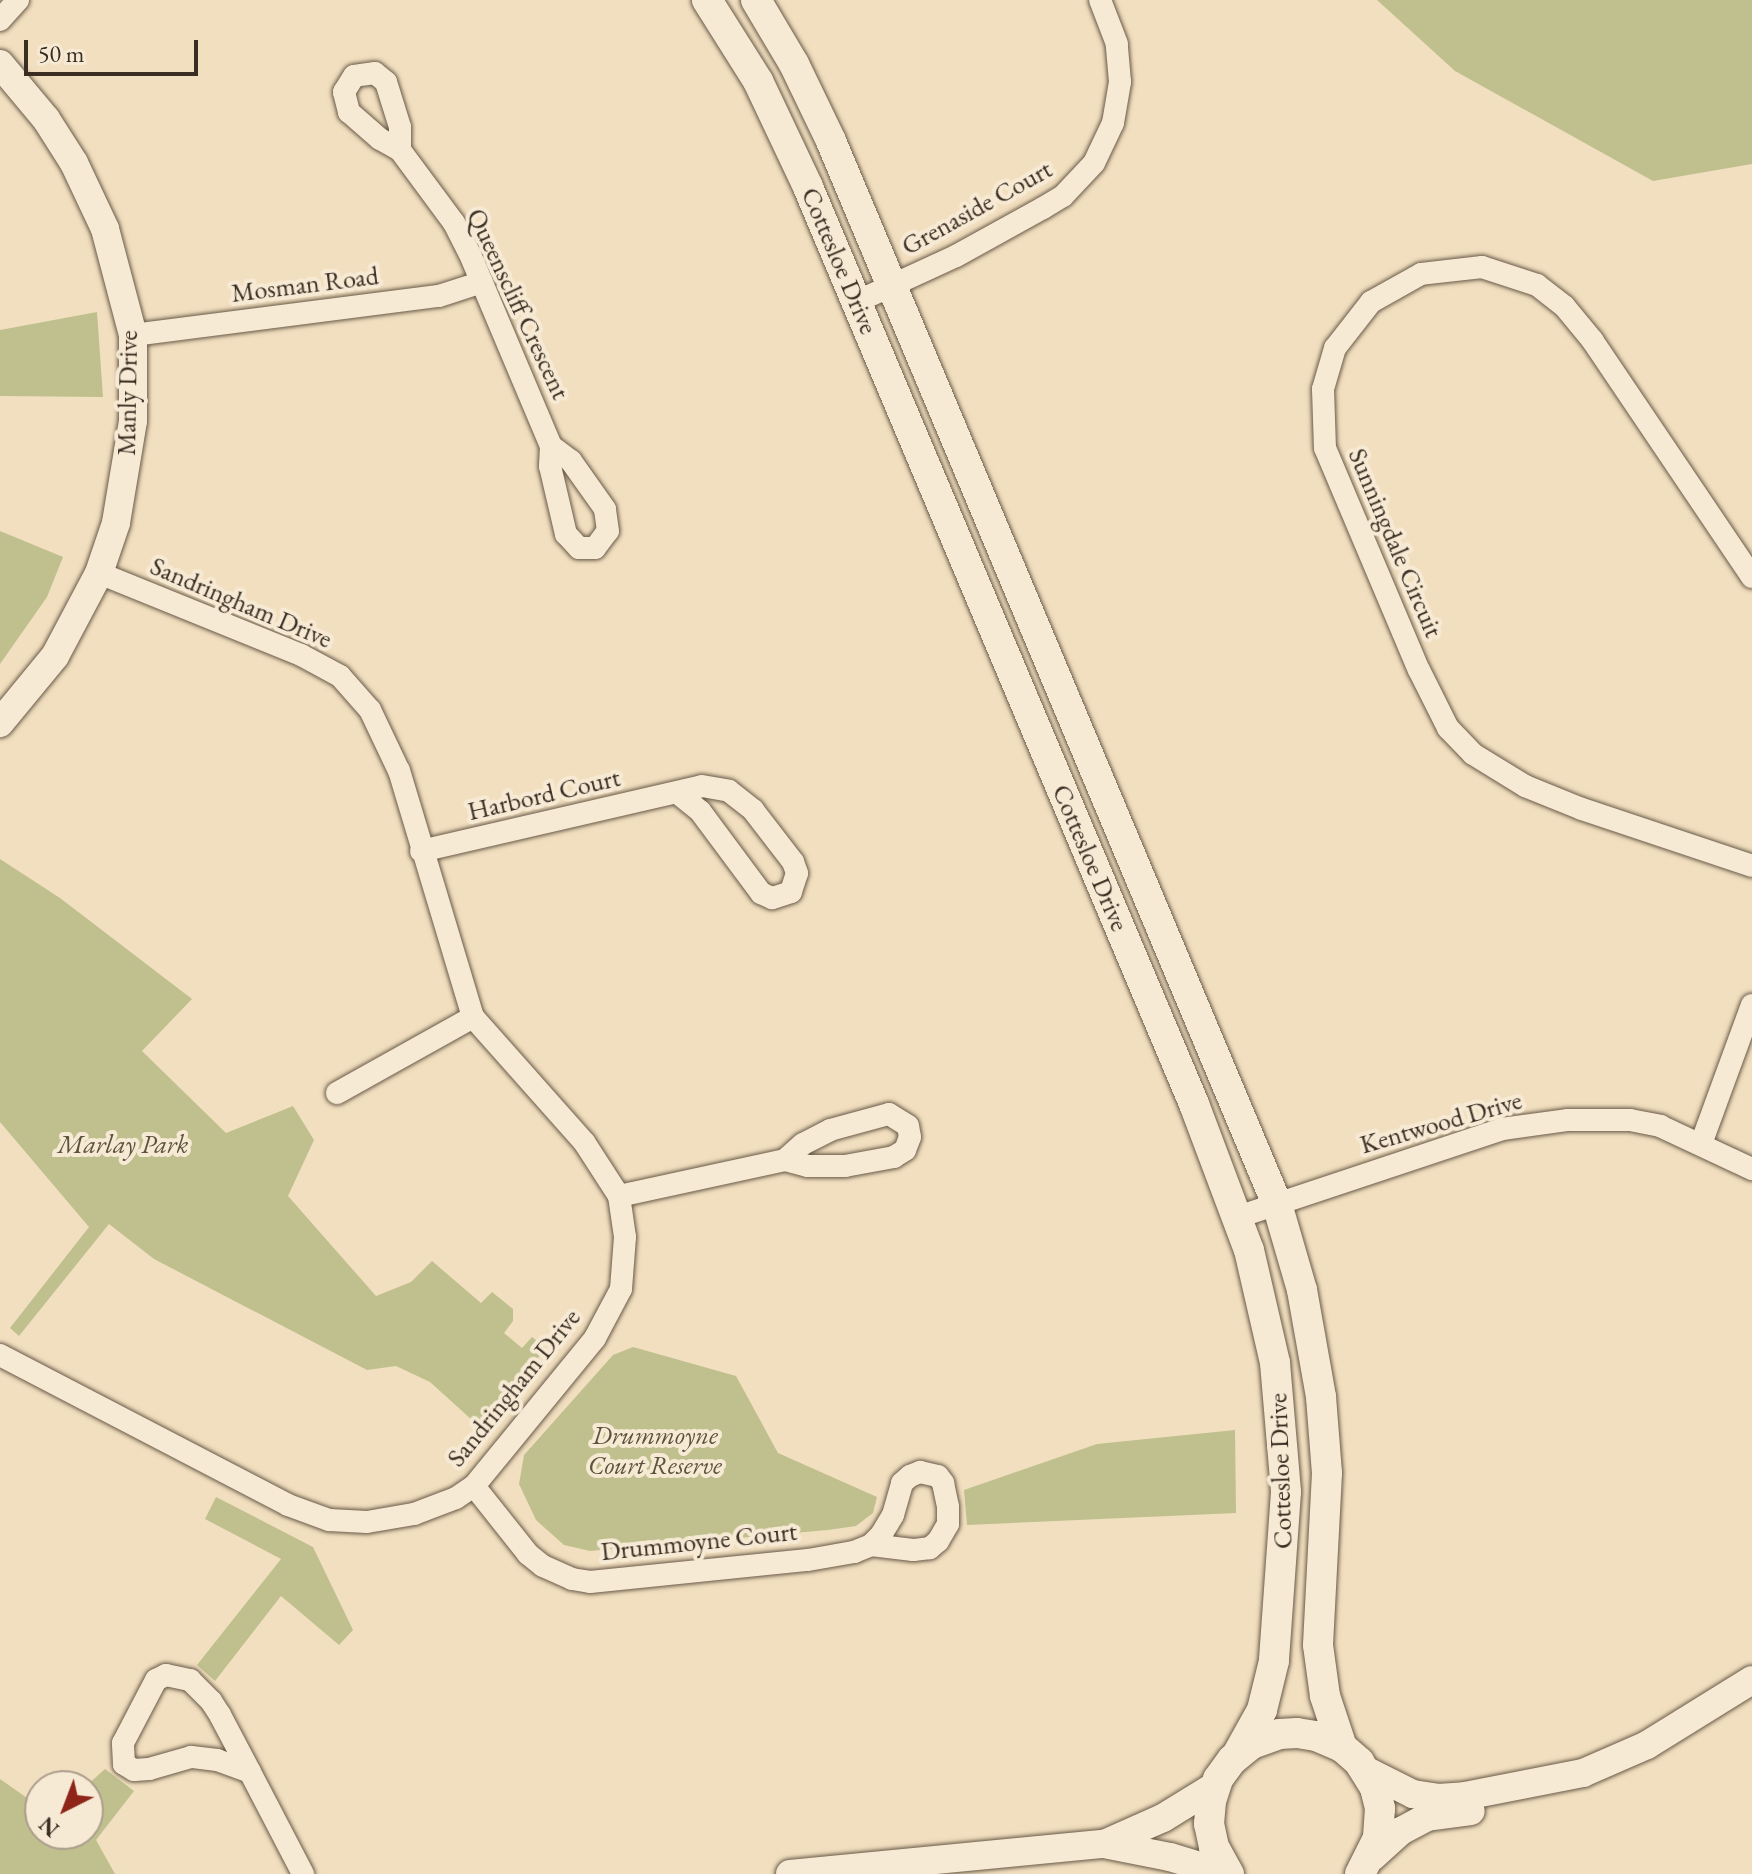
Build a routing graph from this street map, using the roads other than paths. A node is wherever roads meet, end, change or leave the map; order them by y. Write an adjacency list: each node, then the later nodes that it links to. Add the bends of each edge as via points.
1 (18, 0): 5 (street)
2 (707, 0): 10 (main road, Cottesloe Drive, via 780,125)
3 (756, 0): 9 (main road, Cottesloe Drive, via 812,101)
4 (1100, 0): 9 (street, Grenaside Court, via 1117,44 1120,82 1113,123 1094,163 1063,196)
5 (0, 20)
6 (0, 64): 11 (street, Manly Drive, via 74,163 105,229)
7 (400, 150): 8 (street, Queenscliff Crescent, via 454,223)
8 (482, 282): 11 (street, Mosman Road, via 439,296); 12 (street, Queenscliff Crescent)
9 (894, 286): 10 (street, Grenaside Court); 26 (main road, Cottesloe Drive)
10 (856, 302): 27 (main road, Cottesloe Drive)
11 (133, 335): 13 (street, Manly Drive, via 127,473)
12 (551, 446)
13 (99, 573): 15 (street, Manly Drive, via 55,656); 17 (street, Sandringham Drive, via 340,676 370,710 399,771)
14 (1752, 577): 18 (street, Sunningdale Circuit, via 1593,341 1564,306 1537,285 1482,267 1421,274 1371,302 1335,348 1323,389 1325,448 1448,728 1473,754 1525,786)
15 (0, 723)
16 (678, 793): 16 (street, Harbord Court, via 702,786 729,791 753,810 793,862 797,873 791,892 772,898 761,893 700,811); 17 (street, Harbord Court)
17 (421, 851): 20 (street, Sandringham Drive)
18 (1752, 866)
19 (1752, 1005): 22 (street)
20 (473, 1017): 21 (street); 25 (street, Sandringham Drive, via 584,1142)
21 (337, 1093)
22 (1701, 1144): 24 (street, Kentwood Drive); 26 (street, Kentwood Drive, via 1630,1120 1532,1124 1502,1129)
23 (785, 1160): 23 (street, via 845,1166 894,1157 905,1150 908,1126 889,1114 830,1130); 25 (street)
24 (1752, 1169)
25 (619, 1196): 29 (street, Sandringham Drive, via 625,1237 621,1289 595,1338)
26 (1277, 1204): 27 (street, Kentwood Drive); 32 (main road, Cottesloe Drive, via 1302,1290 1321,1397 1327,1473 1318,1645 1325,1696)
27 (1238, 1217): 33 (main road, Cottesloe Drive, via 1259,1283 1275,1363 1286,1492 1274,1661 1262,1710)
28 (0, 1355): 29 (street, Sandringham Drive, via 288,1505 329,1520 367,1522 414,1514)
29 (474, 1486): 30 (street, Drummoyne Court, via 528,1554 543,1566 590,1582 792,1562)
30 (871, 1545)
31 (1752, 1680): 36 (street, via 1685,1724)
32 (1342, 1747): 33 (main road, via 1316,1736 1288,1733 1261,1740); 34 (main road)
33 (1237, 1755): 37 (main road, Cottesloe Drive)
34 (1365, 1770): 36 (street, via 1413,1794 1438,1798); 39 (main road, via 1380,1808 1378,1838)
35 (250, 1772): 35 (street, via 191,1757 149,1769 124,1764 123,1743 156,1680 178,1676 200,1689); 40 (street)
36 (1583, 1773): 39 (street, via 1533,1801 1427,1817 1401,1831)
37 (1215, 1786): 38 (street, via 1163,1818); 42 (main road, via 1211,1836)
38 (1104, 1844): 41 (street); 42 (street)
39 (1366, 1868)
40 (303, 1874)
41 (790, 1874)
42 (1228, 1874)

